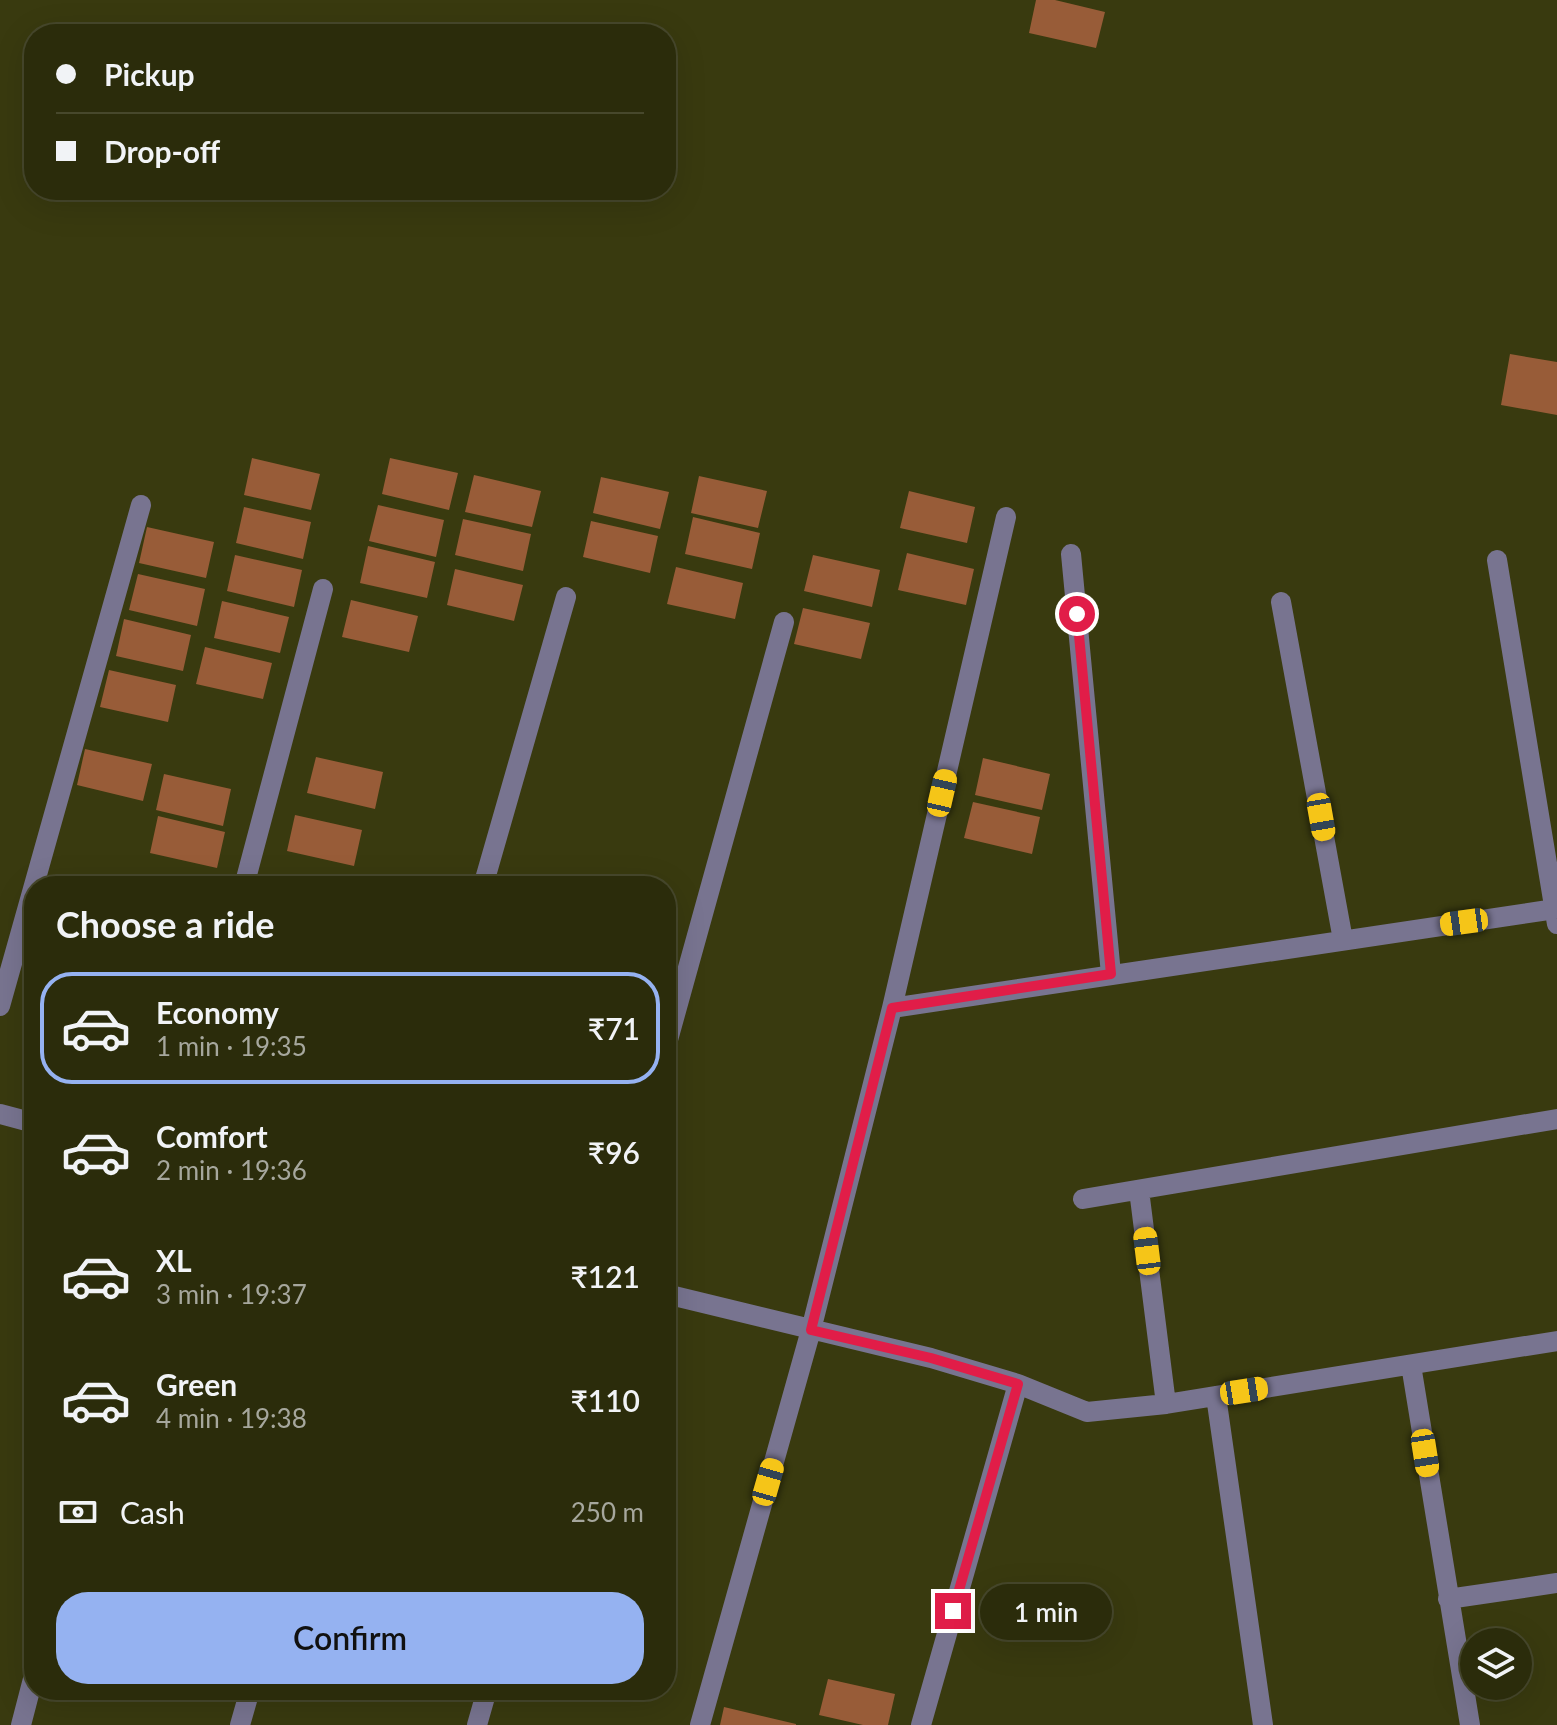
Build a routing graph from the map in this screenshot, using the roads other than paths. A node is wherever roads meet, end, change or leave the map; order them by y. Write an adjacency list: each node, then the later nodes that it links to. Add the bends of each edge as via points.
1 (141, 505): 9 (street)
2 (1006, 517): 17 (street)
3 (1071, 554): 15 (street)
4 (1497, 560): 12 (street)
5 (323, 589): 10 (street)
6 (566, 597): 11 (street)
7 (1281, 602): 14 (street)
8 (784, 622): 18 (street)
9 (37, 876)
10 (247, 876)
11 (486, 876)
12 (1556, 916): 14 (street)
13 (24, 921): 16 (street)
14 (1343, 940): 15 (street)
15 (1111, 974): 17 (street)
16 (0, 1006)
17 (892, 1008): 25 (street)
18 (676, 1011)
19 (0, 1114): 21 (street)
20 (1557, 1119): 22 (street)
21 (24, 1120)
22 (1139, 1190): 23 (street); 30 (street)
23 (1083, 1199)
24 (676, 1296): 25 (street)
25 (811, 1330): 28 (street); 39 (street)
26 (1557, 1341): 27 (street)
27 (1411, 1365): 29 (street); 32 (street)
28 (1018, 1384): 30 (street, via 1087,1412); 40 (street)
29 (1216, 1396): 30 (street); 41 (street)
30 (1166, 1404)
31 (1557, 1583): 32 (street)
32 (1448, 1599): 42 (street)
33 (28, 1700): 36 (street)
34 (247, 1700): 37 (street)
35 (484, 1700): 38 (street)
36 (21, 1725)
37 (240, 1725)
38 (477, 1725)
39 (700, 1725)
40 (921, 1725)
41 (1263, 1725)
42 (1470, 1725)

